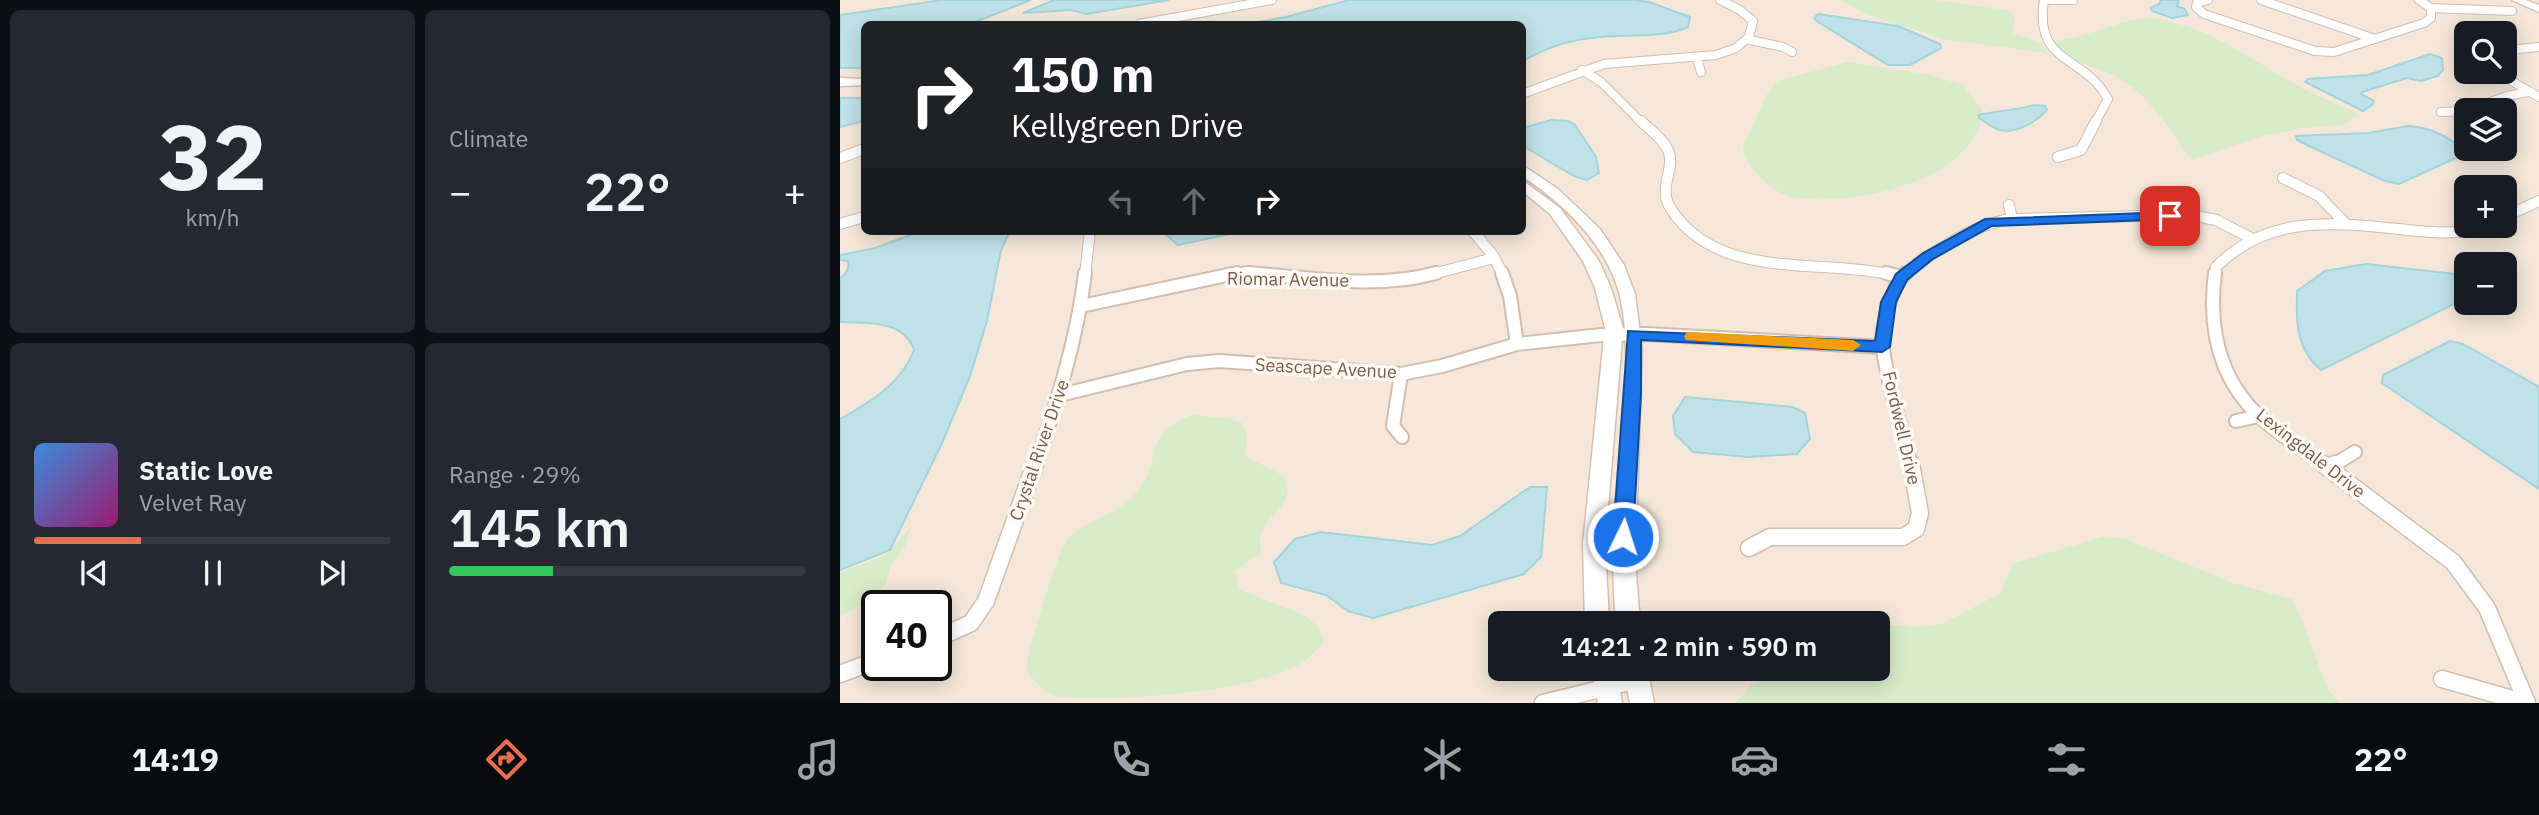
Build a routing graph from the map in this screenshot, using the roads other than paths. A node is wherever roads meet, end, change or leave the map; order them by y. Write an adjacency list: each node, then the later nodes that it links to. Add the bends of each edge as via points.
1 (1272, 0): 12 (street)
2 (1720, 0): 14 (street, via 1752,21)
3 (2044, 0): 4 (street); 31 (street, via 2041,29 2048,45 2104,88 2108,99 2081,150)
4 (2073, 0)
5 (2208, 0): 13 (street, via 2196,7 2308,50 2334,52)
6 (2261, 0): 13 (street)
7 (2419, 0): 9 (street)
8 (2517, 0): 10 (street)
9 (2431, 8): 11 (street); 13 (street, via 2431,19 2424,23)
10 (2539, 9)
11 (2512, 12)
12 (1158, 21)
13 (2375, 39)
14 (1750, 40): 17 (street); 18 (street)
15 (2539, 47): 16 (street)
16 (2517, 49)
17 (1793, 52)
18 (1697, 59): 19 (street, via 1626,61); 20 (street)
19 (1582, 70): 24 (street); 48 (street, via 1601,82 1664,144 1671,155 1664,187 1669,207 1687,230 1717,248 1760,262 1868,269)
20 (1701, 72)
21 (840, 82): 22 (street)
22 (861, 82)
23 (2515, 84): 25 (street)
24 (1526, 92)
25 (2528, 92): 26 (street); 27 (street)
26 (2539, 97)
27 (2502, 98)
28 (2441, 112): 29 (street)
29 (2454, 112)
30 (861, 150): 32 (street)
31 (2058, 157)
32 (840, 158)
33 (1526, 172): 51 (street, via 1574,208 1596,234 1624,284)
34 (2283, 178): 42 (street, via 2309,187 2329,202)
35 (1526, 187): 50 (street, via 1555,211 1591,261)
36 (2539, 201): 38 (street)
37 (2009, 205): 40 (street)
38 (2517, 211)
39 (861, 218): 41 (street)
40 (2012, 219): 46 (street, via 2191,215 2216,220); 48 (street, via 1990,222 1928,256)
41 (840, 224)
42 (2346, 224): 43 (street, Lexingdale Drive); 46 (street, Lexingdale Drive, via 2285,229)
43 (2454, 233)
44 (1090, 235): 49 (street, Crystal River Drive)
45 (1476, 235): 47 (street)
46 (2251, 239): 56 (street, Lexingdale Drive, via 2216,267 2211,307 2218,349 2232,382)
47 (1494, 258): 49 (street, Riomar Avenue, via 1387,282 1240,274); 52 (street, via 1512,295)
48 (1901, 277): 53 (street, Fordwell Drive, via 1889,302)
49 (1081, 306): 55 (street, Crystal River Drive)
50 (1614, 335): 51 (street, Seascape Avenue); 52 (street, Seascape Avenue); 62 (street, via 1594,544)
51 (1633, 335): 53 (street, Seascape Avenue); 63 (street, via 1622,574)
52 (1517, 344): 54 (street, Seascape Avenue)
53 (1882, 347): 61 (street, Fordwell Drive, via 1916,486 1920,513 1916,529 1903,537 1770,537)
54 (1401, 373): 55 (street, Seascape Avenue, via 1219,361); 58 (street, via 1393,426)
55 (1060, 395): 64 (street, Crystal River Drive, via 986,601 971,623)
56 (2259, 416): 57 (street); 60 (street, Lexingdale Drive)
57 (2236, 421)
58 (1402, 437)
59 (2355, 452): 60 (street)
60 (2328, 468): 71 (street, Lexingdale Drive, via 2453,562 2487,608)
61 (1749, 548)
62 (1597, 611)
63 (1627, 611)
64 (952, 632)
65 (861, 666): 66 (street)
66 (840, 674)
67 (2442, 679): 71 (street)
68 (1638, 684): 69 (street)
69 (1607, 686): 70 (street)
70 (1543, 703)
71 (2526, 703)

